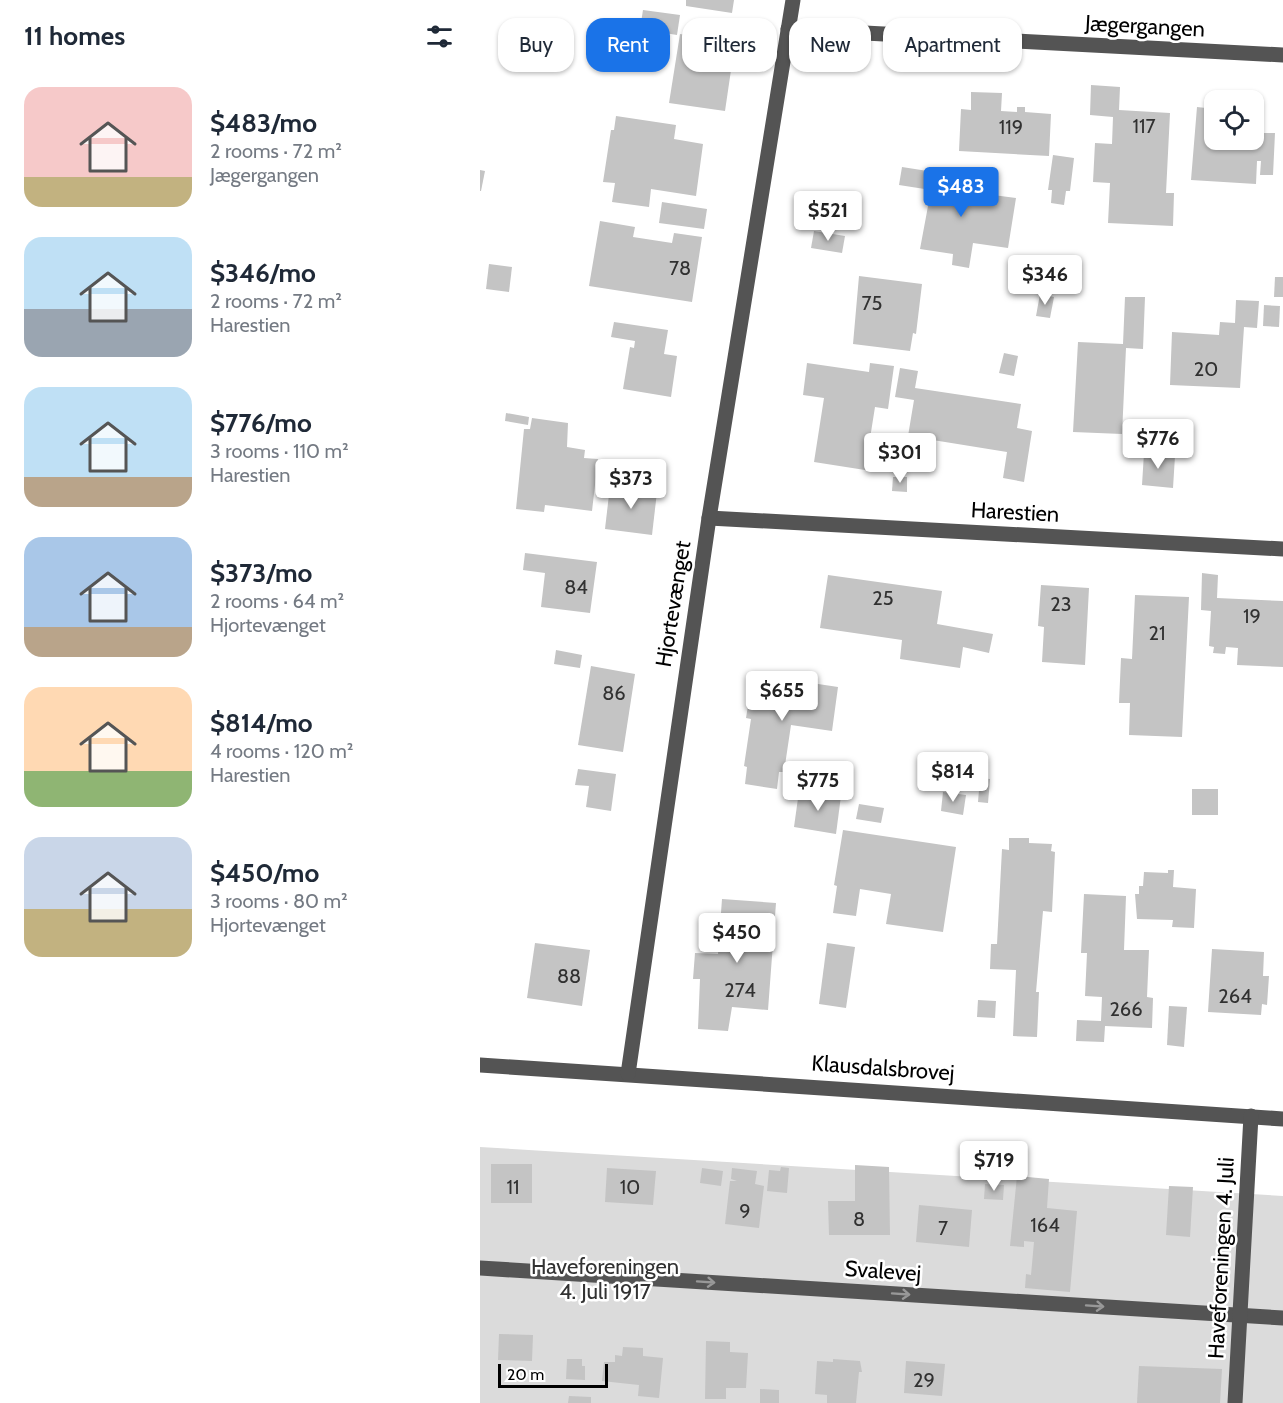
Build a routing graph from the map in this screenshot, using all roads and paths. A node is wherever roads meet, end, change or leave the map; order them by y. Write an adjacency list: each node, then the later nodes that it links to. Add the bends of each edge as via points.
1 (793, 0): 2 (street, Hjortevænget)
2 (788, 29): 3 (street, Jægergangen); 4 (street, Hjortevænget)
3 (1283, 56)
4 (709, 518): 5 (street, Harestien); 7 (street, Hjortevænget)
5 (1283, 549)
6 (480, 1065): 7 (street, Klausdalsbrovej)
7 (627, 1074): 8 (street, Klausdalsbrovej)
8 (1251, 1116): 9 (street, Klausdalsbrovej); 11 (street, Haveforeningen 4. Juli)
9 (1283, 1119)
10 (480, 1268): 11 (street, Svalevej, one-way to 11)
11 (1241, 1315): 12 (street, Svalevej); 13 (street, Haveforeningen 4. Juli)
12 (1283, 1318)
13 (1235, 1403)

